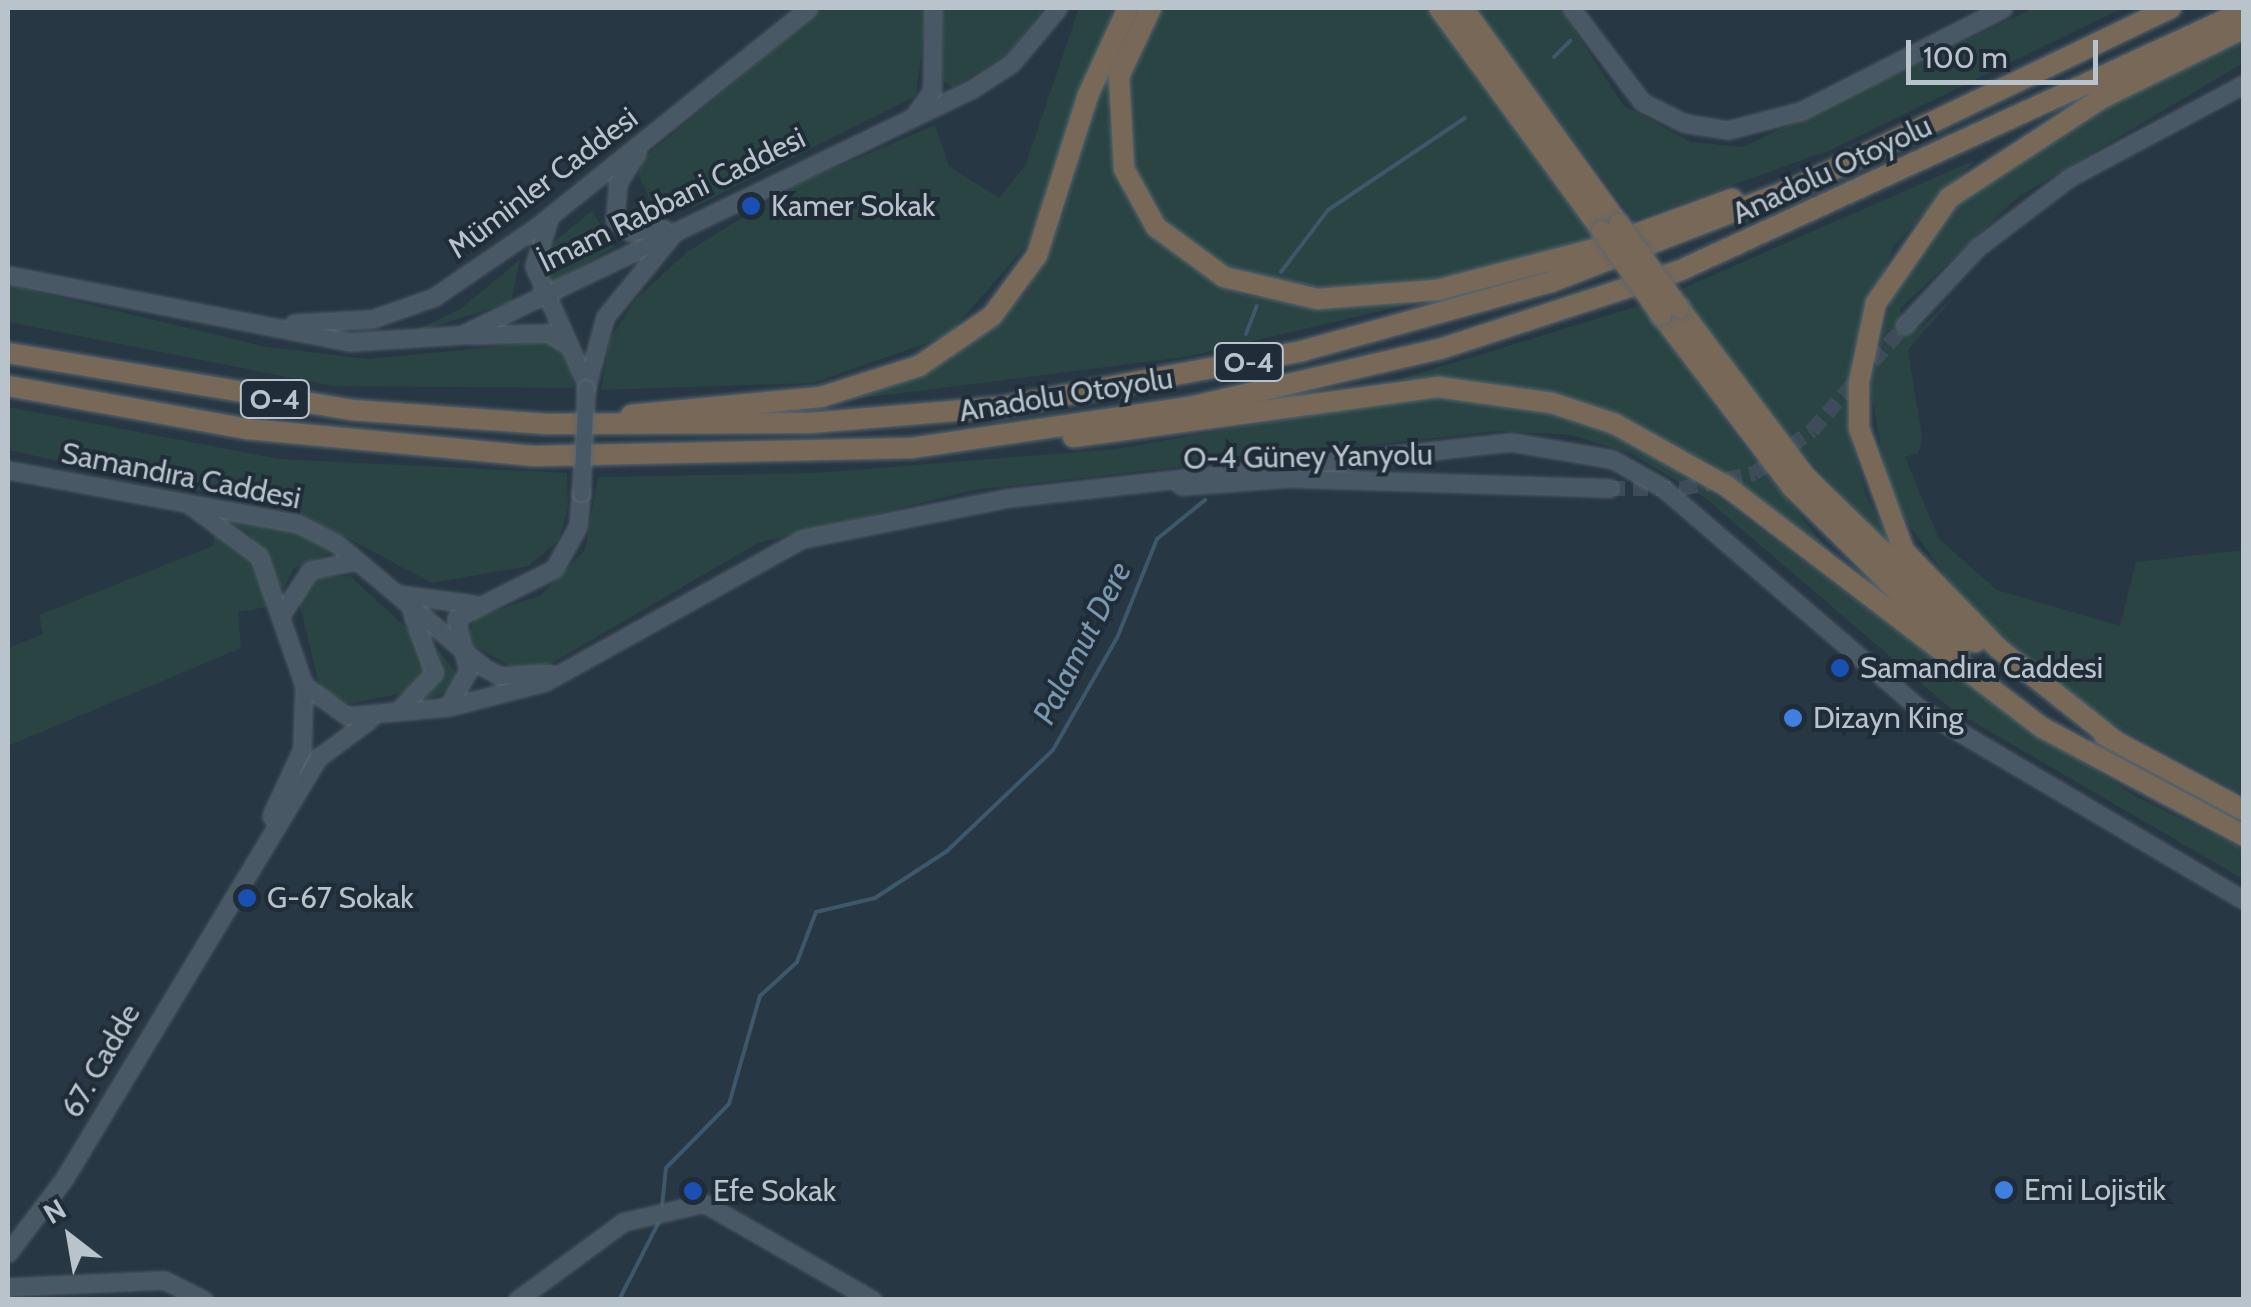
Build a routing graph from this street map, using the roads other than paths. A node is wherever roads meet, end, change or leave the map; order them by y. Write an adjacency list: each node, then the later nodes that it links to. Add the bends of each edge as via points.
1 (809, 8): 18 (main road, Müminler Caddesi)
2 (933, 8): 13 (main road)
3 (1058, 8): 15 (main road, İmam Rabbani Caddesi, via 1012,63)
4 (1128, 8): 32 (highway, via 1088,95 1037,255 992,316 956,343 919,366 821,397)
5 (1151, 8): 17 (highway, via 1115,103 1131,188 1197,262 1270,292 1370,299 1524,271)
6 (1439, 8): 21 (highway)
7 (1463, 8): 21 (highway)
8 (1570, 8): 9 (main road, via 1642,102 1728,130 1802,112)
9 (2003, 8)
10 (2172, 8): 17 (highway, Anadolu Otoyolu / O-4)
11 (2244, 11): 33 (highway, Anadolu Otoyolu / O-4, via 1774,232 1618,292 1440,349 1190,407)
12 (2244, 28): 48 (highway, via 2102,98 1949,198 1884,286 1859,382 1859,428 1904,550 2000,649)
13 (931, 77): 15 (main road, via 944,94); 16 (main road, via 928,101)
14 (2244, 84): 26 (main road, via 2070,177 1978,248)
15 (972, 89): 16 (main road, İmam Rabbani Caddesi)
16 (902, 123): 20 (main road, İmam Rabbani Caddesi)
17 (1917, 133): 32 (highway, Anadolu Otoyolu / O-4, via 1551,282 1302,352 1001,407 810,423)
18 (645, 142): 19 (main road, Müminler Caddesi); 20 (main road, via 618,182 615,220 641,233)
19 (552, 214): 23 (main road, via 534,254); 25 (main road, Müminler Caddesi, via 405,310)
20 (686, 222): 23 (main road, İmam Rabbani Caddesi); 31 (main road, via 605,318)
21 (1611, 227): 24 (highway, bridge)
22 (8, 275): 25 (main road)
23 (544, 295): 27 (main road, İmam Rabbani Caddesi); 29 (main road)
24 (1670, 311): 48 (highway, via 1805,476 1892,569 2024,682); 49 (highway, via 1868,570)
25 (275, 324): 27 (main road, İmam Rabbani Caddesi, via 374,345)
26 (1904, 326)
27 (460, 336): 29 (main road, via 548,332)
28 (8, 353): 32 (highway, Anadolu Otoyolu / O-4, via 351,410)
29 (578, 357): 31 (main road)
30 (8, 386): 33 (highway, Anadolu Otoyolu / O-4, via 428,451 735,457)
31 (586, 388): 40 (main road, bridge, via 578,526 554,569)
32 (546, 424)
33 (912, 448): 49 (highway, via 1144,431 1438,387 1552,403 1615,424 1726,486 1940,654)
34 (8, 470): 36 (main road, Samandıra Caddesi)
35 (1610, 488): 37 (main road, O-4 Güney Yanyolu, via 1288,478)
36 (176, 498): 38 (main road, Samandıra Caddesi, via 299,524); 41 (main road, via 260,556)
37 (1007, 498): 44 (main road, via 764,553); 53 (main road, via 1443,443 1512,442 1612,459 1720,530 1919,708)
38 (356, 561): 39 (main road, Samandıra Caddesi); 41 (main road, via 310,570 288,594)
39 (385, 588): 40 (main road, via 414,602); 42 (main road, Samandıra Caddesi)
40 (476, 604): 43 (main road, via 456,618)
41 (284, 613): 45 (main road)
42 (412, 614): 43 (main road, Samandıra Caddesi); 47 (main road, via 434,674)
43 (462, 654): 44 (main road, Samandıra Caddesi, via 523,678); 46 (main road, via 468,677)
44 (590, 656): 46 (main road, via 524,690)
45 (304, 685): 47 (main road, via 346,716); 52 (main road, 67. Cadde, via 302,750)
46 (448, 708): 47 (main road)
47 (389, 715): 52 (main road, 67. Cadde, via 332,742)
48 (2114, 740): 50 (highway)
49 (2078, 746): 51 (highway)
50 (2244, 810)
51 (2244, 836)
52 (234, 891): 54 (main road, 67. Cadde, via 64,1180)
53 (2244, 900)
54 (8, 1253)
55 (8, 1287): 56 (main road, via 164,1280)
56 (204, 1300)
57 (517, 1300): 58 (main road, via 653,1210 704,1203)
58 (873, 1300)

